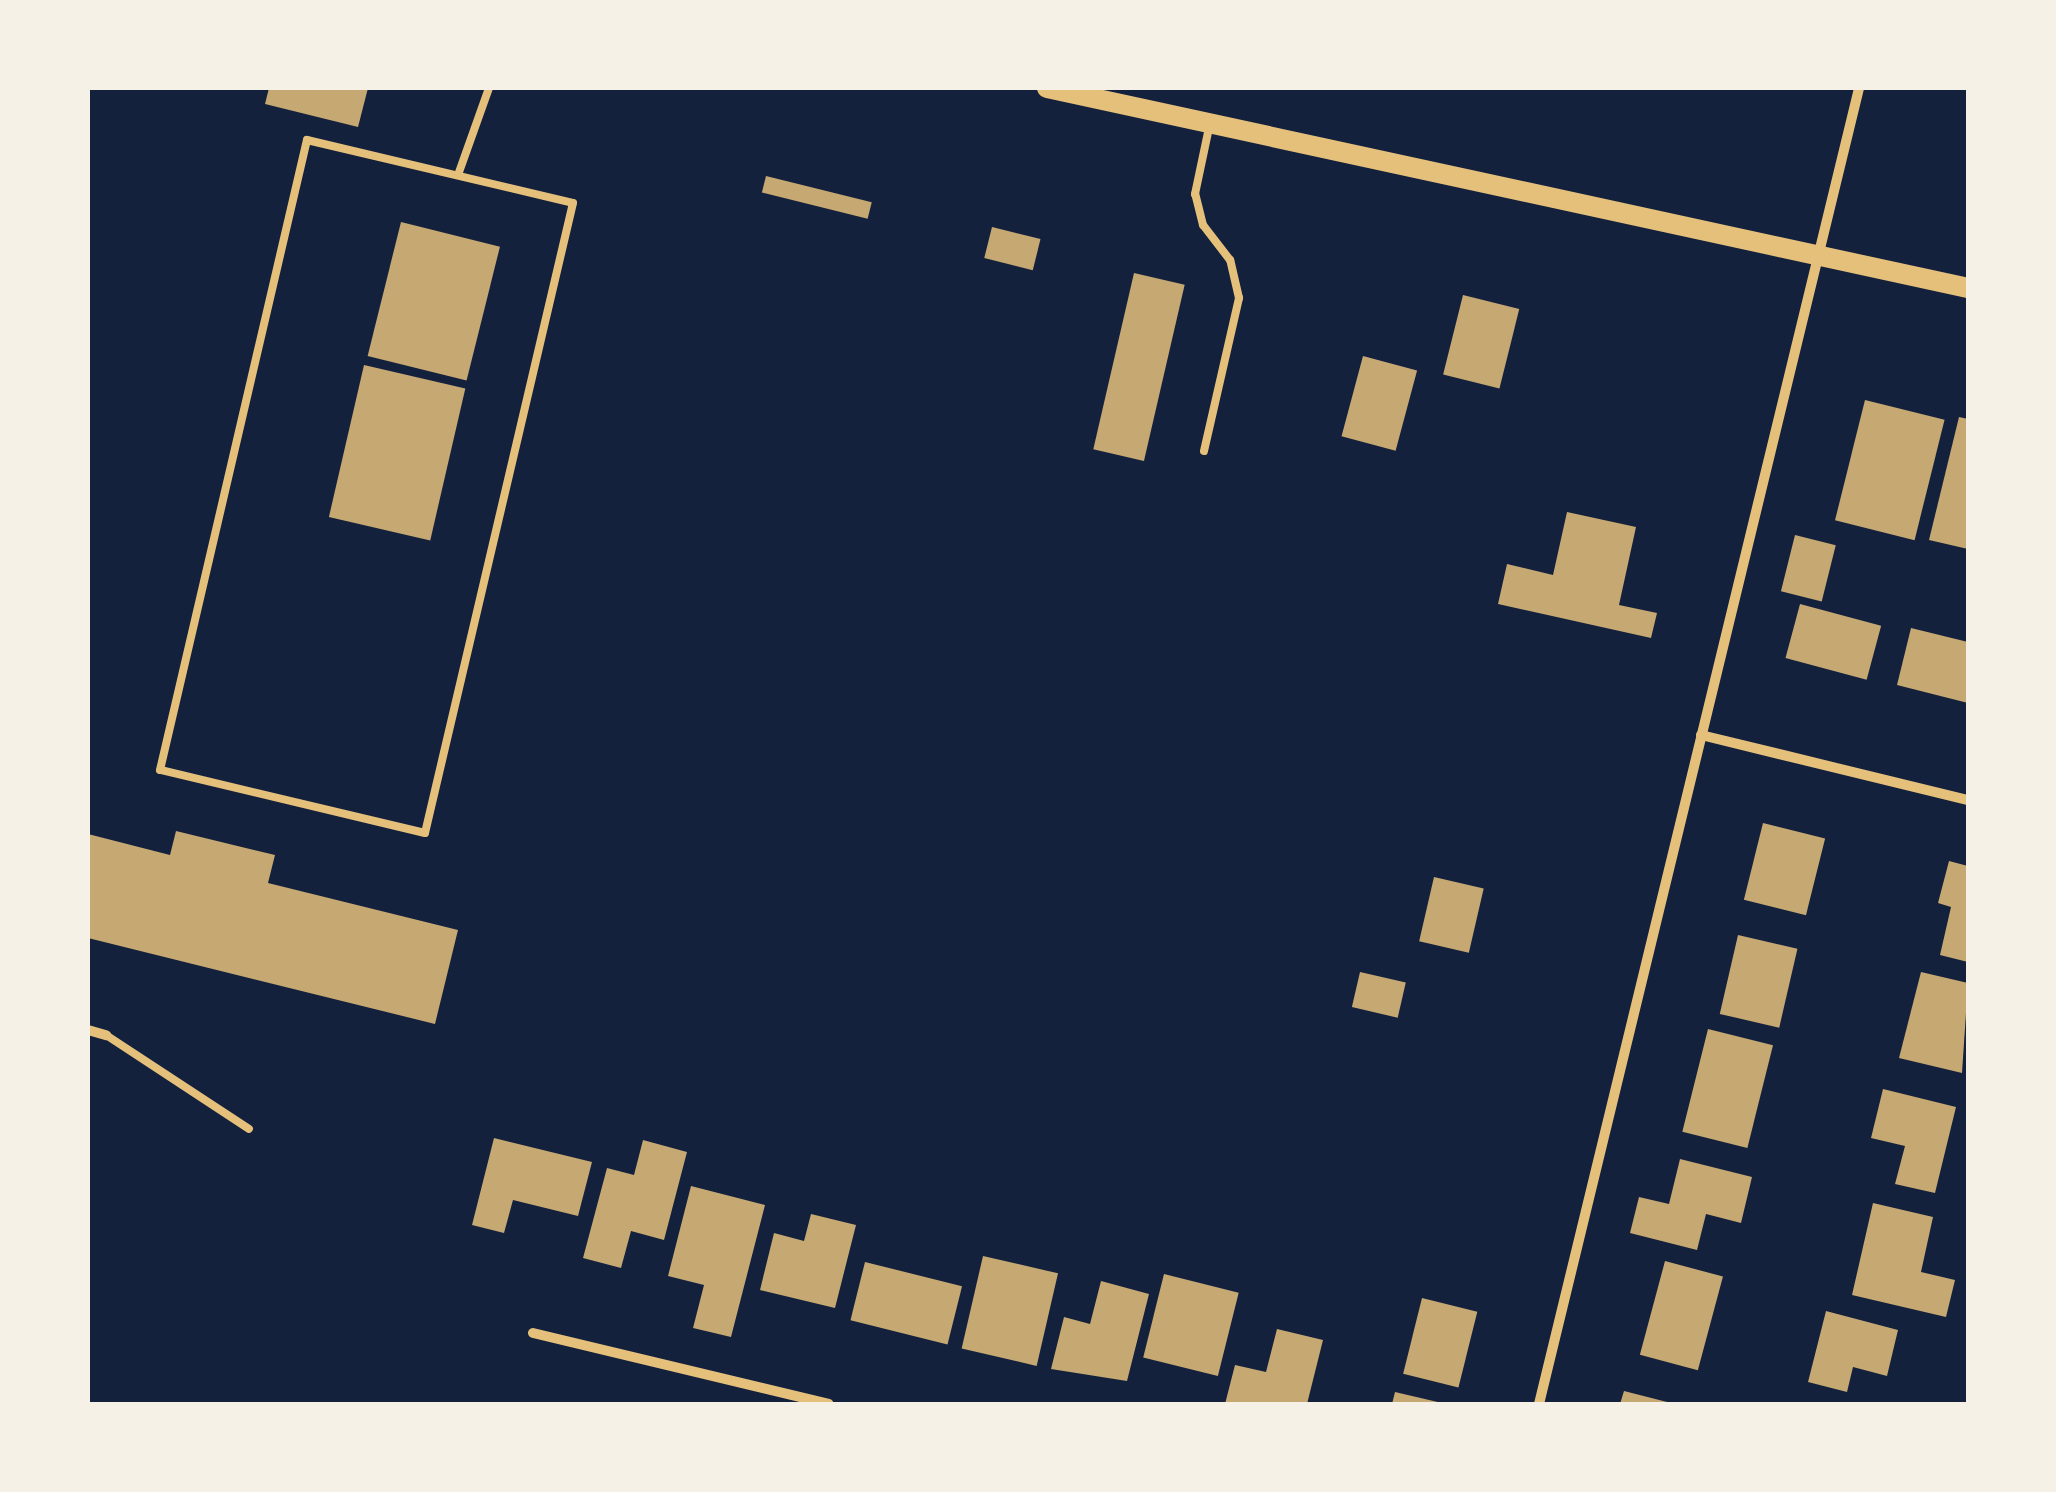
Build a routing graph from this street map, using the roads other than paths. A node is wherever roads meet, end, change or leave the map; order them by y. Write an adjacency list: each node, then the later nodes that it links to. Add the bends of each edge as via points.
1 (489, 88): 6 (lane)
2 (1047, 88): 4 (main road)
3 (1860, 88): 7 (street)
4 (1103, 93): 5 (main road)
5 (1210, 123): 7 (main road); 9 (lane, via 1195,194 1203,225 1230,260 1240,298)
6 (458, 176): 6 (lane, via 307,140 160,770 425,833 573,202)
7 (1819, 255): 8 (main road); 10 (street)
8 (1968, 288)
9 (1204, 452)
10 (1701, 735): 11 (street); 17 (street)
11 (1968, 800)
12 (88, 1030): 13 (street)
13 (106, 1036): 14 (lane)
14 (249, 1129)
15 (534, 1333): 16 (street)
16 (829, 1404)
17 (1539, 1404)

